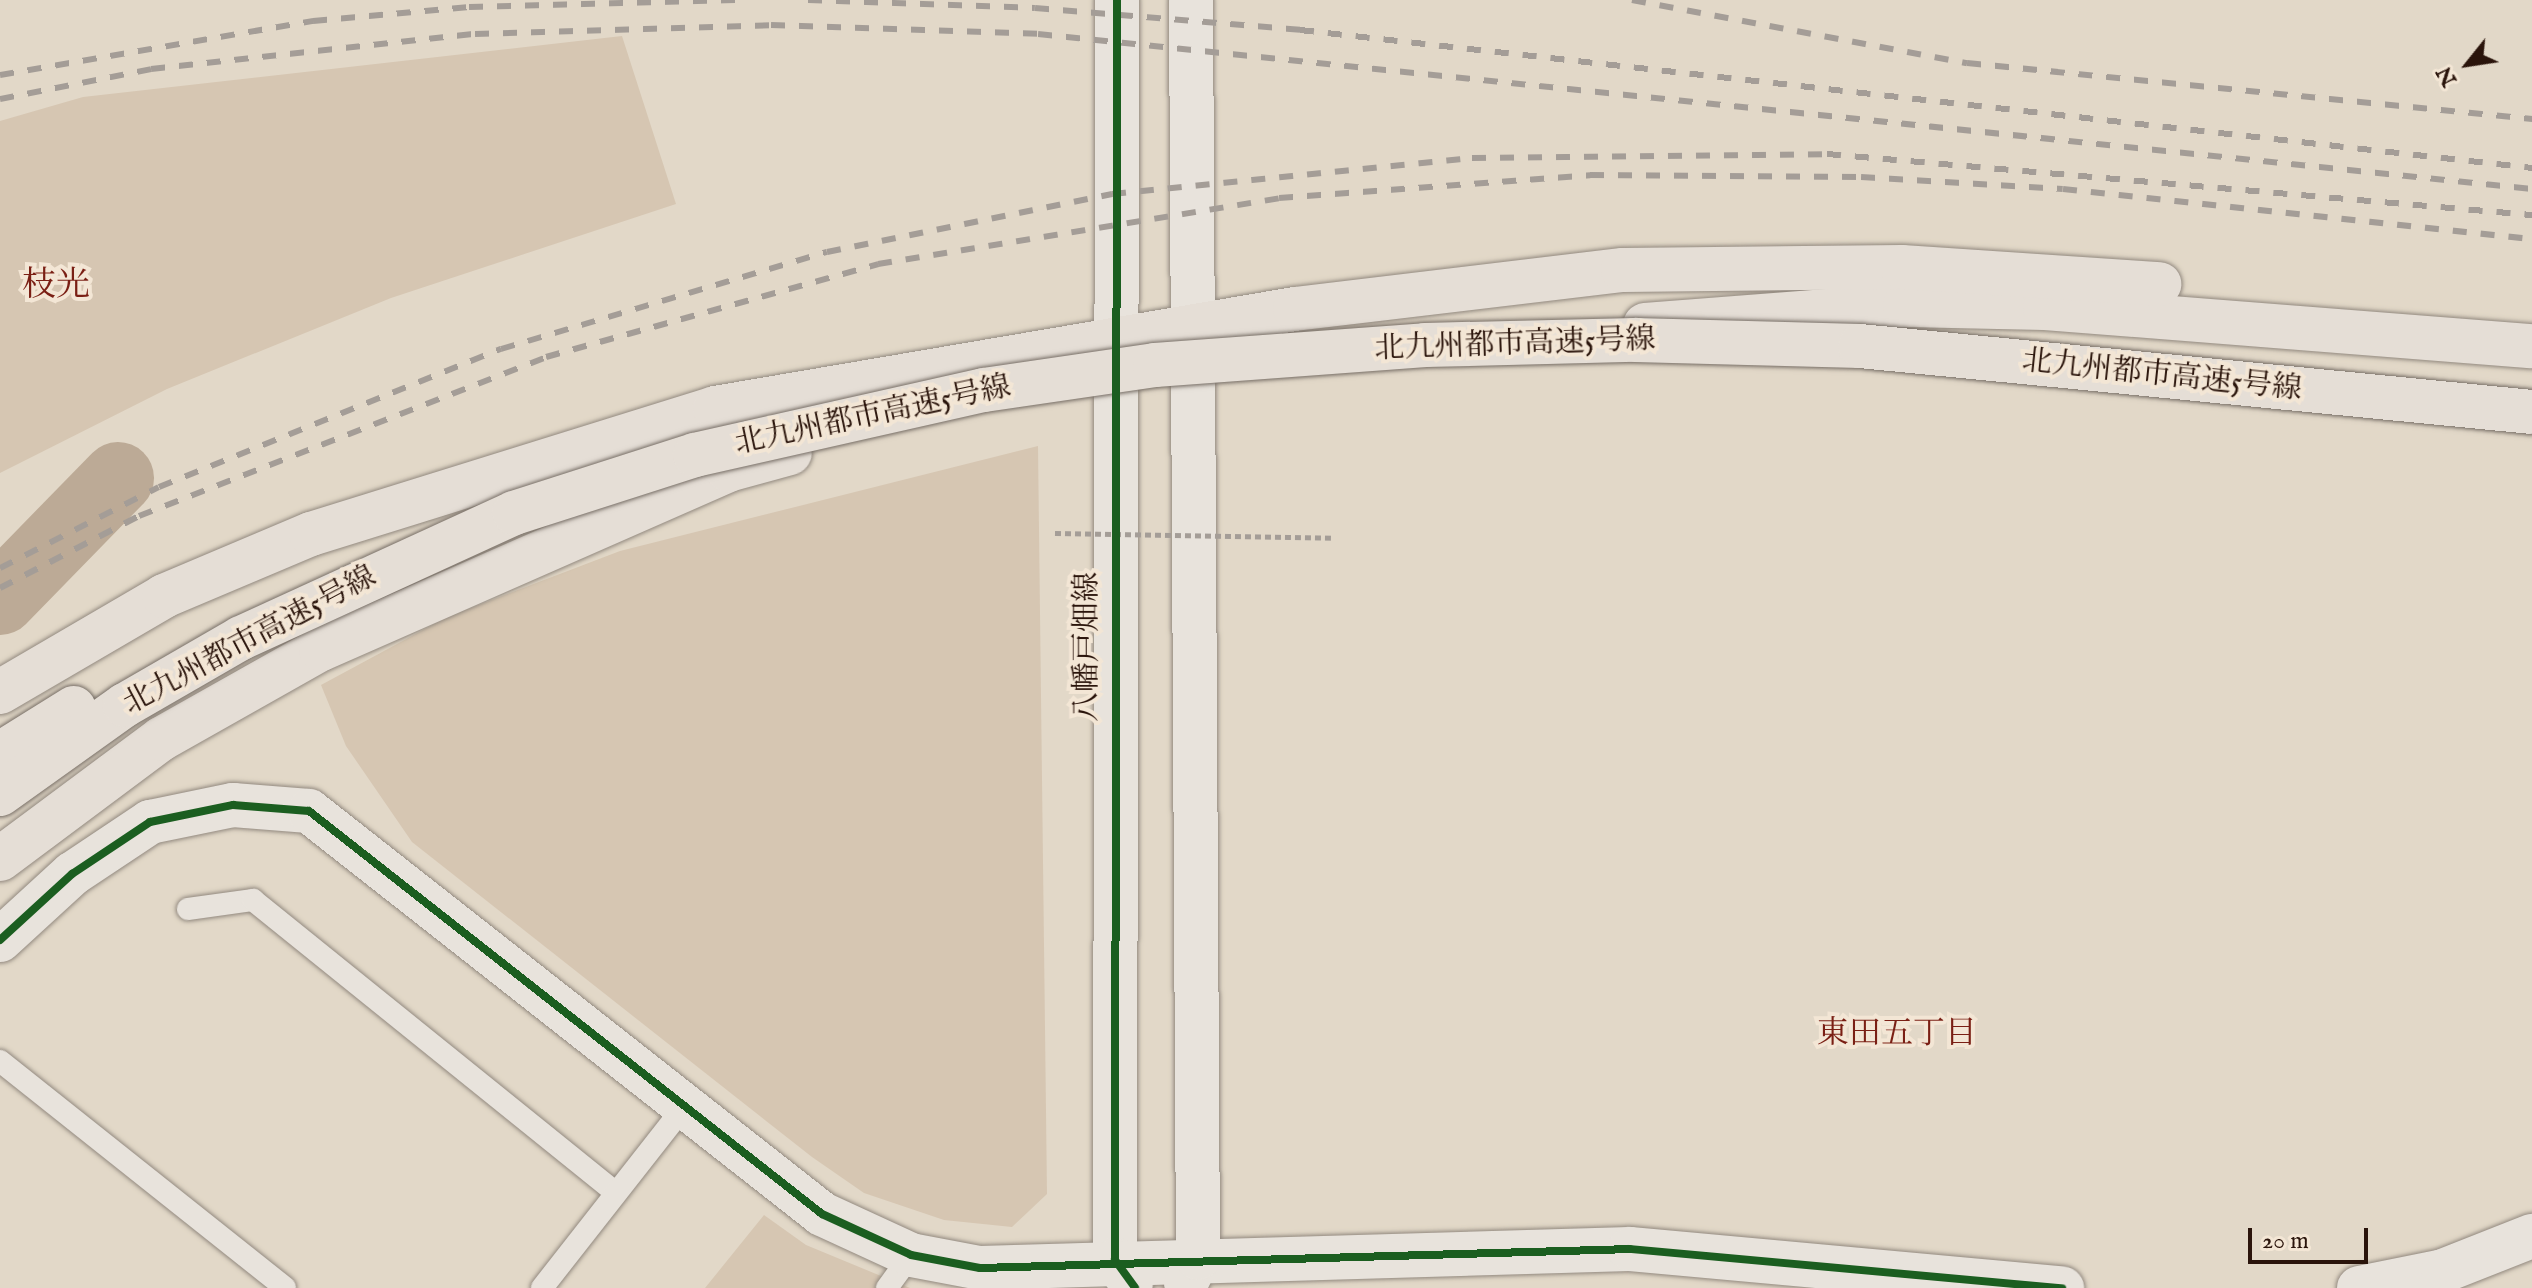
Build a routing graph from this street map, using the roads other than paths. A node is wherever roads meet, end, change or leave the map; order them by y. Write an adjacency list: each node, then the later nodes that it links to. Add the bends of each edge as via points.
1 (1117, 0): 6 (street, 八幡戸畑線)
2 (1191, 0): 5 (street)
3 (1904, 286): 4 (highway); 5 (highway, via 1623,270); 7 (highway); 8 (highway)
4 (2532, 315)
5 (1188, 327): 6 (highway); 8 (street)
6 (1113, 342): 9 (street, 八幡戸畑線); 12 (highway, via 715,408 311,534 164,596)
7 (2532, 346)
8 (1189, 383): 9 (highway); 23 (street)
9 (1114, 390): 15 (highway, via 852,435 728,470 321,649 161,739); 24 (street, 八幡戸畑線)
10 (2532, 412): 11 (highway, 北九州都市高速5号線, bridge, via 1860,346 1425,345 1155,365 984,390 695,455)
11 (514, 513): 13 (highway, 北九州都市高速5号線, bridge, via 248,617); 14 (highway, 北九州都市高速5号線, bridge, via 241,638 125,705)
12 (0, 692)
13 (0, 754)
14 (0, 794)
15 (0, 859)
16 (188, 909): 20 (lane, via 253,900)
17 (0, 940): 19 (street, via 72,874 150,822 233,805 309,811)
18 (0, 1061): 25 (lane)
19 (684, 1107): 20 (lane); 22 (street)
20 (616, 1193): 26 (lane)
21 (2532, 1236): 28 (street, via 2443,1271)
22 (899, 1271): 24 (street, via 980,1268)
23 (1191, 1273): 24 (street); 27 (street, via 1630,1249)
24 (1125, 1274)
25 (285, 1288)
26 (542, 1288)
27 (2062, 1288)
28 (2359, 1288)

